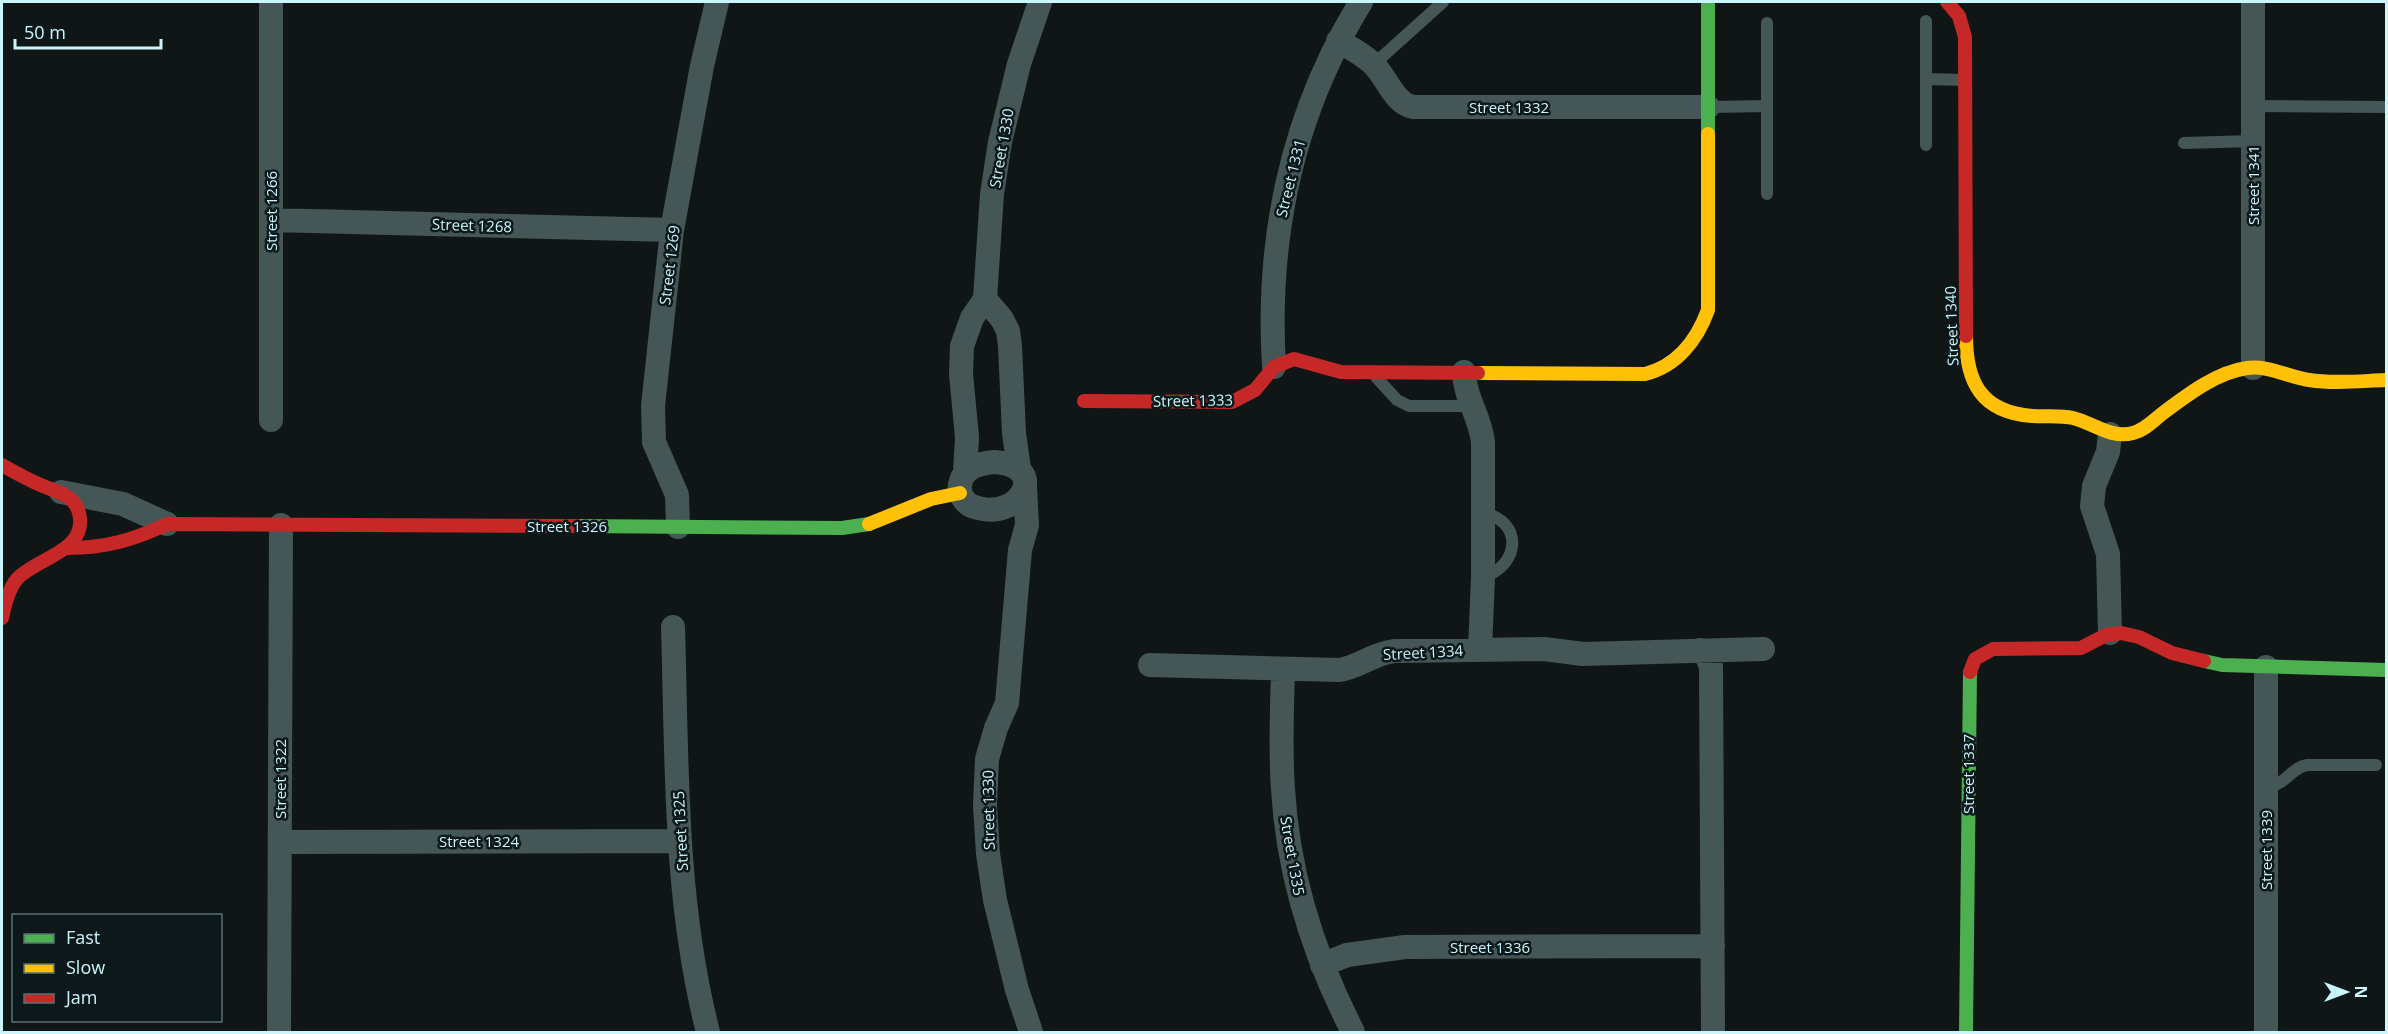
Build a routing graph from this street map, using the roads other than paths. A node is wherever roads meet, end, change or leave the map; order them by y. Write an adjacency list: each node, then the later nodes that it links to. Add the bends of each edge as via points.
1 (271, 2): 23 (street, Street 1266)
2 (717, 2): 24 (street, Street 1269)
3 (1040, 2): 25 (street, Street 1330, via 1018,64 1000,142)
4 (1361, 2): 11 (street, Street 1331)
5 (1443, 2): 12 (lane)
6 (1707, 2): 17 (street)
7 (1947, 2): 14 (street, Street 1340, via 1964,30)
8 (2253, 2): 16 (street, Street 1341)
9 (1926, 21): 13 (lane)
10 (1767, 23): 15 (lane)
11 (1338, 41): 12 (street, Street 1332); 26 (street, Street 1331, via 1306,117 1279,221 1272,291)
12 (1373, 65): 17 (street, Street 1332, via 1398,99 1413,107)
13 (1926, 79): 14 (lane); 21 (lane)
14 (1965, 80): 34 (street, Street 1340, via 1966,350 1972,382 1986,399 2004,411 2070,417)
15 (1767, 106): 17 (lane); 22 (lane)
16 (2253, 106): 18 (lane); 19 (street, Street 1341)
17 (1708, 107): 29 (street, via 1708,310 1701,330 1686,349 1661,370 1646,374)
18 (2386, 107)
19 (2253, 141): 20 (lane); 27 (street, Street 1341)
20 (2184, 143)
21 (1926, 145)
22 (1767, 195)
23 (271, 220): 24 (street, Street 1268); 33 (street, Street 1266)
24 (672, 230): 42 (street, Street 1269, via 652,419 657,453 677,495)
25 (985, 298): 36 (street, Street 1330, via 1002,319 1009,338 1014,433); 37 (street, Street 1330, via 972,318 961,352 967,437)
26 (1274, 367): 28 (street, via 1287,360 1302,360 1328,370); 31 (street, Street 1333, via 1248,396 1232,402)
27 (2253, 368): 30 (street, via 2314,381); 34 (street, via 2229,374 2202,388 2138,431)
28 (1371, 372): 29 (street); 32 (lane, via 1402,404)
29 (1464, 372): 32 (street)
30 (2386, 380)
31 (1084, 401)
32 (1471, 406): 49 (street, via 1482,432)
33 (271, 420)
34 (2110, 434): 47 (street, via 2092,506 2108,554)
35 (2, 465): 38 (street)
36 (1022, 478): 37 (street, via 1014,465 995,462 976,465); 39 (street, via 1020,498); 44 (street, Street 1330, via 1028,512)
37 (963, 483): 39 (street, via 964,501); 42 (street, Street 1326, via 878,521 853,527)
38 (61, 492): 40 (street, Street 1326, via 123,504); 43 (street, via 76,507 80,518 75,539)
39 (992, 510): 44 (street, via 1006,524)
40 (167, 524): 41 (street, Street 1326); 43 (street, Street 1326, via 116,546)
41 (281, 525): 42 (street, Street 1326); 58 (street, Street 1322)
42 (678, 527)
43 (68, 548): 45 (street, via 36,563 15,581)
44 (1020, 550): 63 (street, Street 1330, via 1007,703 987,759 985,806 995,900)
45 (2, 618)
46 (673, 627): 57 (street, Street 1325)
47 (2110, 633): 52 (street, via 2130,634 2204,662); 66 (street, Street 1337, via 2081,648 1993,649 1980,654 1969,672)
48 (1763, 649): 50 (street, Street 1334)
49 (1480, 650): 50 (street, Street 1334, via 1544,649 1582,654); 53 (street, Street 1334, via 1395,651 1377,654 1347,669)
50 (1700, 650): 59 (street, via 1711,666)
51 (1150, 665): 53 (street, Street 1334)
52 (2266, 667): 54 (street); 56 (street, Street 1339)
53 (1283, 670): 60 (street, Street 1335, via 1281,752 1286,827 1300,901)
54 (2386, 670)
55 (2376, 765): 56 (lane, via 2307,765 2296,768 2281,783)
56 (2266, 786): 67 (street, Street 1339)
57 (679, 841): 58 (street, Street 1324); 62 (street, Street 1325)
58 (280, 842): 61 (street, Street 1322)
59 (1713, 946): 60 (street, Street 1336, via 1396,948 1347,955); 65 (street)
60 (1322, 965): 64 (street, Street 1335)
61 (279, 1032)
62 (708, 1032)
63 (1031, 1032)
64 (1353, 1032)
65 (1713, 1032)
66 (1966, 1032)
67 (2266, 1032)

